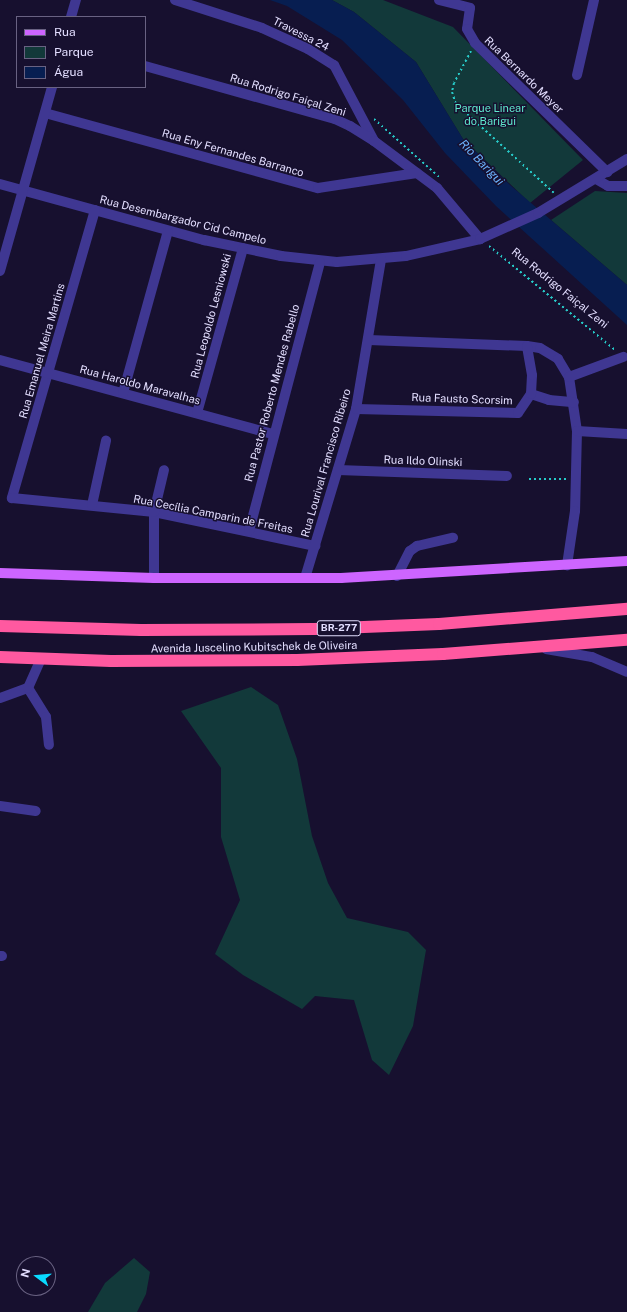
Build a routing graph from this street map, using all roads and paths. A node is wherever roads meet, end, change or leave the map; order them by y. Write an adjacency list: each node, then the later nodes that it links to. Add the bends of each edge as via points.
1 (76, 0): 6 (street)
2 (175, 0): 12 (street, Travessa 24, via 262,28 308,48 334,65)
3 (439, 0): 5 (street, Rua Bernardo Meyer)
4 (594, 0): 9 (street)
5 (471, 4): 7 (street, Rua Bernardo Meyer, via 466,29)
6 (72, 16)
7 (475, 43): 14 (street, Rua Bernardo Meyer); 20 (path, via 454,83 452,92 456,104)
8 (146, 66): 12 (street, Rua Rodrigo Faiçal Zeni, via 335,119)
9 (577, 75)
10 (52, 88): 11 (street)
11 (44, 113): 15 (street, Rua Eny Fernandes Barranco, via 318,188); 19 (street)
12 (374, 141): 15 (street, Rua Rodrigo Faiçal Zeni)
13 (627, 159): 14 (street, Rua Desembargador Cid Campelo)
14 (607, 172): 16 (street, Rua Desembargador Cid Campelo)
15 (417, 173): 23 (street, Rua Rodrigo Faiçal Zeni, via 445,197)
16 (596, 179): 18 (street, via 608,186); 20 (street, Rua Desembargador Cid Campelo)
17 (0, 184): 19 (street, Rua Desembargador Cid Campelo)
18 (627, 186)
19 (23, 190): 21 (street, Rua Desembargador Cid Campelo); 27 (street)
20 (562, 200): 23 (street, Rua Desembargador Cid Campelo)
21 (95, 210): 22 (street, Rua Desembargador Cid Campelo); 32 (street, Rua Emanuel Meira Martins)
22 (168, 231): 24 (street, Rua Desembargador Cid Campelo); 34 (street)
23 (480, 239): 25 (street, Rua Desembargador Cid Campelo, via 436,251); 30 (path, Rua Rodrigo Faiçal Zeni, via 571,311)
24 (242, 248): 26 (street, Rua Desembargador Cid Campelo); 38 (street, Rua Leopoldo Lesniowski)
25 (381, 259): 26 (street, Rua Desembargador Cid Campelo); 28 (street, Rua Lourival Francisco Ribeiro)
26 (320, 262): 40 (street, Rua Pastor Roberto Mendes Rabello)
27 (0, 271)
28 (369, 340): 29 (street); 37 (street, Rua Lourival Francisco Ribeiro)
29 (528, 346): 33 (street, via 550,353 565,367); 35 (street, Rua Fausto Scorsim, via 532,374)
30 (623, 357): 33 (street)
31 (0, 360): 32 (street, Rua Haroldo Maravalhas)
32 (48, 373): 34 (street, Rua Haroldo Maravalhas); 48 (street, Rua Emanuel Meira Martins)
33 (569, 377): 36 (street)
34 (122, 393): 38 (street, Rua Haroldo Maravalhas)
35 (531, 394): 36 (street, via 549,400); 37 (street, Rua Fausto Scorsim, via 521,412 514,414)
36 (574, 402): 39 (street)
37 (356, 409): 44 (street, Rua Lourival Francisco Ribeiro)
38 (197, 413): 40 (street, Rua Haroldo Maravalhas)
39 (577, 431): 41 (street); 46 (street)
40 (273, 434): 51 (street, Rua Pastor Roberto Mendes Rabello)
41 (627, 434)
42 (106, 441): 49 (street)
43 (164, 470): 50 (street)
44 (338, 470): 45 (street, Rua Ildo Olinski); 53 (street, Rua Lourival Francisco Ribeiro)
45 (507, 476)
46 (576, 479): 47 (path); 55 (street)
47 (529, 480)
48 (12, 498): 49 (street, Rua Cecília Camparin de Freitas)
49 (92, 505): 50 (street, Rua Cecília Camparin de Freitas)
50 (154, 512): 51 (street, Rua Cecília Camparin de Freitas); 58 (street)
51 (249, 531): 53 (street, Rua Cecília Camparin de Freitas)
52 (454, 538): 57 (street, via 414,549 406,557)
53 (315, 546): 59 (street, Rua Lourival Francisco Ribeiro)
54 (627, 561): 55 (main road)
55 (567, 565): 57 (main road)
56 (0, 573): 58 (main road)
57 (398, 576): 59 (main road)
58 (154, 578): 59 (main road)
59 (305, 578)
60 (627, 609): 61 (highway, Avenida Juscelino Kubitschek de Oliveira / BR-277, via 438,624 322,629 141,630)
61 (0, 626)
62 (627, 640): 63 (highway, Avenida Juscelino Kubitschek de Oliveira)
63 (536, 648): 65 (highway, Avenida Juscelino Kubitschek de Oliveira, via 297,660 147,662); 66 (street, via 592,657)
64 (0, 657): 65 (highway, Avenida Juscelino Kubitschek de Oliveira)
65 (41, 659): 67 (street)
66 (627, 672)
67 (28, 688): 68 (street); 69 (street, via 46,717)
68 (0, 698)
69 (50, 745)
70 (0, 806): 71 (street)
71 (36, 811)

